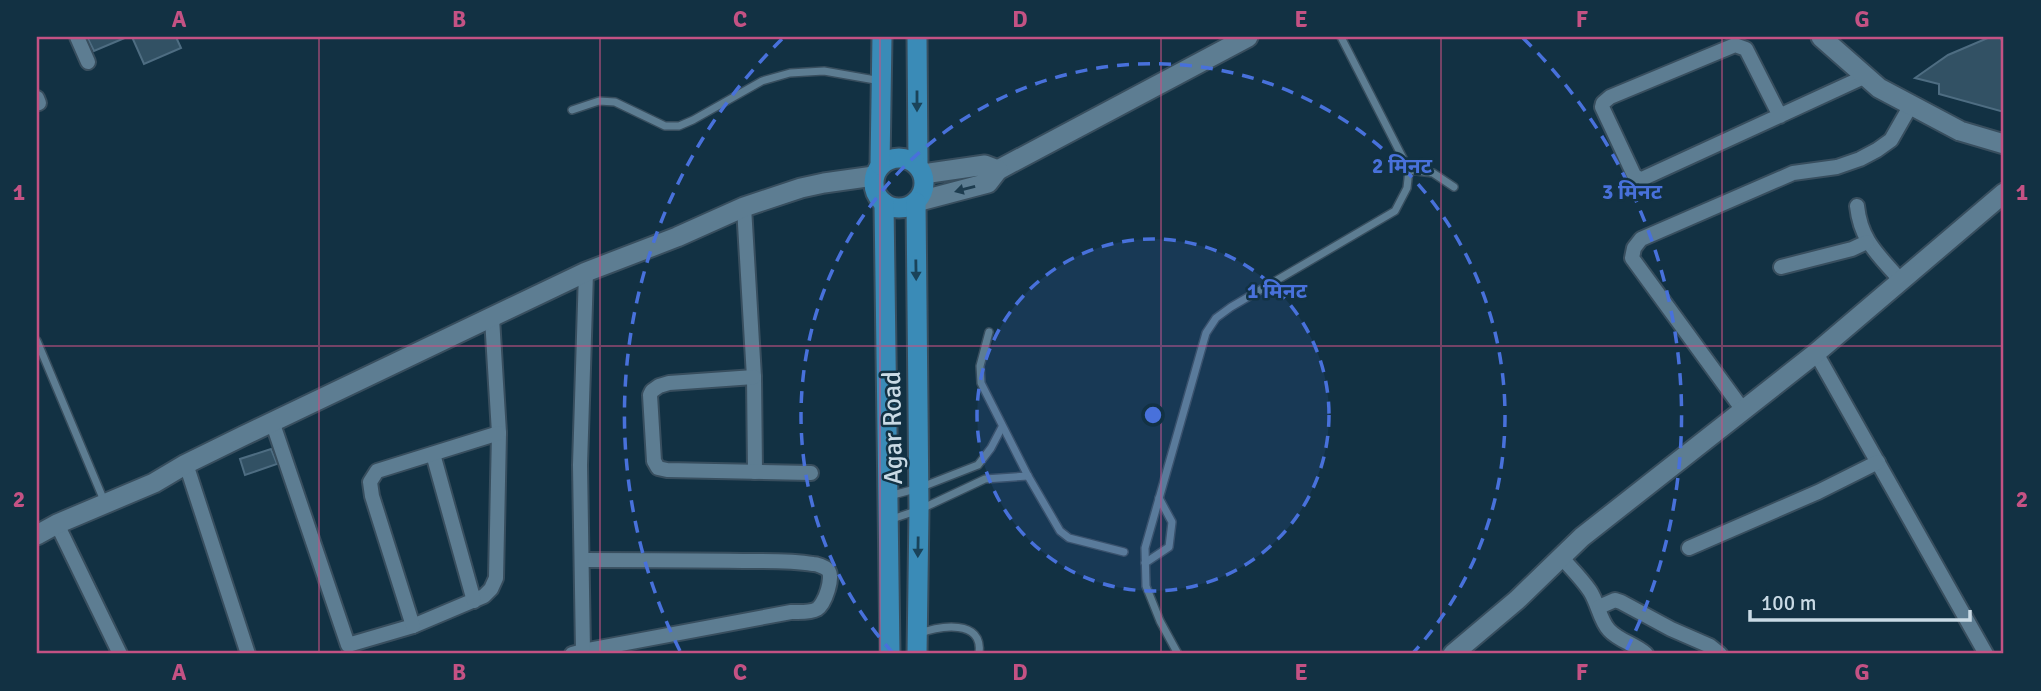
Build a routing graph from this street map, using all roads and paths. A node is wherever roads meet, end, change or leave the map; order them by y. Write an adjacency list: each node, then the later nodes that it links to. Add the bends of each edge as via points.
1 (77, 37): 7 (street)
2 (882, 37): 9 (main road)
3 (917, 37): 14 (main road, Agar Road, one-way to 14)
4 (1248, 37): 15 (street)
5 (1341, 37): 16 (lane)
6 (1821, 37): 8 (street)
7 (88, 62)
8 (1866, 76): 10 (street); 12 (street)
9 (882, 82): 11 (lane, via 824,71 790,73 762,81 679,127 665,126 615,103 599,102); 17 (main road)
10 (1911, 105): 13 (street, via 1960,131); 33 (street, via 1891,139 1869,155 1837,167 1793,173 1641,239 1634,248 1632,258)
11 (572, 110)
12 (1780, 116): 12 (street, via 1746,49 1735,45 1610,97 1602,107 1639,179)
13 (2004, 144)
14 (920, 170): 15 (street, via 985,165); 17 (main road, via 903,157 895,157); 20 (main road, Agar Road, via 924,188)
15 (999, 170): 20 (street, one-way to 20, via 988,183)
16 (1409, 170): 18 (lane, via 1433,173); 47 (lane, via 1407,188 1395,211 1216,318 1206,333)
17 (877, 171): 21 (main road, via 874,189); 23 (street)
18 (1454, 187)
19 (2004, 193): 27 (street)
20 (916, 202): 21 (main road, via 900,208); 45 (main road, Agar Road, one-way to 45)
21 (884, 203): 46 (main road)
22 (1857, 206): 24 (street)
23 (744, 207): 26 (street); 32 (street)
24 (1867, 242): 25 (street); 27 (street)
25 (1780, 267)
26 (586, 272): 28 (street); 56 (street)
27 (1901, 281): 31 (street)
28 (492, 318): 34 (street); 36 (street)
29 (989, 332): 35 (lane, via 980,377)
30 (37, 341): 48 (lane)
31 (1816, 353): 33 (street); 38 (street)
32 (754, 377): 41 (street); 41 (street, via 669,383 650,395 652,453 658,468)
33 (1743, 410): 55 (street)
34 (272, 421): 39 (street); 62 (street)
35 (1002, 427): 40 (lane); 43 (lane)
36 (499, 433): 37 (street); 58 (street, via 496,578 491,589)
37 (433, 454): 58 (street); 60 (street, via 377,471 370,482)
38 (1878, 461): 53 (street); 73 (street)
39 (186, 464): 48 (street, via 154,484); 65 (street)
40 (978, 465): 44 (lane); 45 (lane)
41 (755, 472): 42 (street)
42 (811, 473)
43 (1028, 476): 44 (lane); 54 (lane, via 1064,535)
44 (985, 479): 49 (lane)
45 (919, 488): 46 (lane); 49 (main road, Agar Road)
46 (888, 496): 50 (main road)
47 (1159, 498): 57 (lane); 57 (lane, via 1172,522 1169,547)
48 (105, 504): 51 (street)
49 (919, 510): 50 (lane); 61 (main road, Agar Road, one-way to 61)
50 (889, 520): 66 (main road)
51 (57, 524): 52 (street); 64 (street)
52 (37, 535)
53 (1689, 548)
54 (1124, 552)
55 (1561, 557): 59 (street); 70 (street)
56 (582, 561): 63 (street); 63 (street, via 793,562 814,564 830,573 823,603 809,611)
57 (1145, 564): 69 (lane, via 1146,586)
58 (474, 601): 60 (street)
59 (1599, 607): 71 (street, via 1611,632); 72 (street, via 1621,602)
60 (413, 626): 62 (street)
61 (918, 634): 67 (main road, Agar Road); 68 (lane, via 942,626 966,629 975,634)
62 (349, 650)
63 (578, 653)
64 (120, 654)
65 (248, 654)
66 (890, 654)
67 (917, 654)
68 (979, 654)
69 (1178, 654)
70 (1453, 654)
71 (1646, 654)
72 (1720, 654)
73 (1986, 654)

